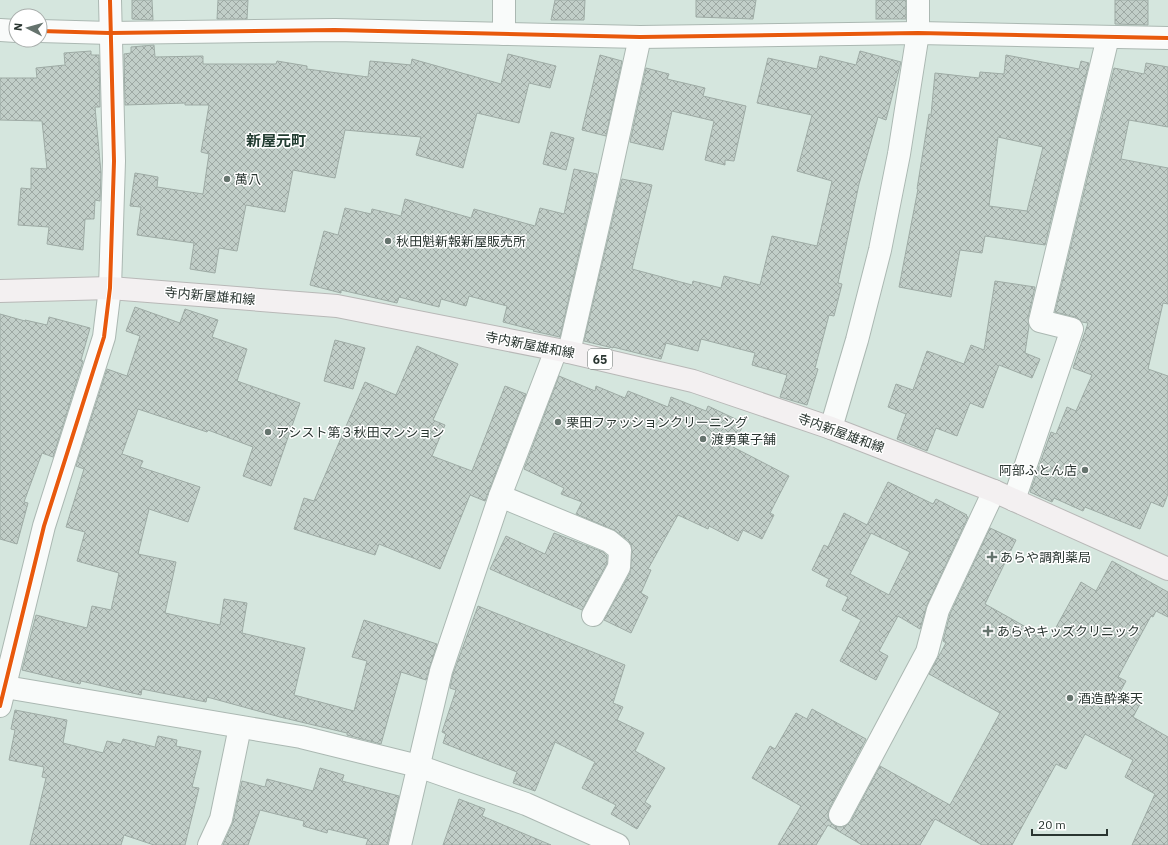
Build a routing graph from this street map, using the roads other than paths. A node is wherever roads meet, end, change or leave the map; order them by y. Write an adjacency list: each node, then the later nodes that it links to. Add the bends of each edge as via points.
1 (110, 0): 5 (street)
2 (504, 0): 7 (street)
3 (918, 0): 6 (street)
4 (48, 31): 5 (street)
5 (110, 33): 7 (street, via 335,30); 11 (street, via 114,161)
6 (918, 33): 8 (street); 9 (street); 14 (street, via 899,154 880,250)
7 (504, 34): 8 (street)
8 (640, 37): 13 (street, via 604,200)
9 (1108, 37): 10 (street); 17 (street, via 1040,321 1072,329)
10 (1168, 38)
11 (110, 288): 12 (main road, 寺内新屋雄和線 / 65); 13 (main road, 寺内新屋雄和線 / 65, via 338,306); 20 (street, via 104,337 44,526)
12 (0, 291)
13 (562, 351): 14 (main road, 寺内新屋雄和線 / 65, via 693,381); 16 (street)
14 (831, 428): 15 (main road, 寺内新屋雄和線 / 65)
15 (994, 491): 17 (main road, 寺内新屋雄和線 / 65); 23 (street, via 938,610 927,652)
16 (500, 496): 19 (street, via 609,541 620,550 619,567); 22 (street, via 441,671)
17 (1014, 500): 18 (main road, 寺内新屋雄和線 / 65)
18 (1168, 569)
19 (593, 615)
20 (1, 693): 21 (street)
21 (240, 726): 22 (street, via 302,737); 24 (street, via 221,819)
22 (418, 766): 25 (street); 26 (street, via 526,804)
23 (840, 815)
24 (209, 845)
25 (400, 845)
26 (618, 845)

